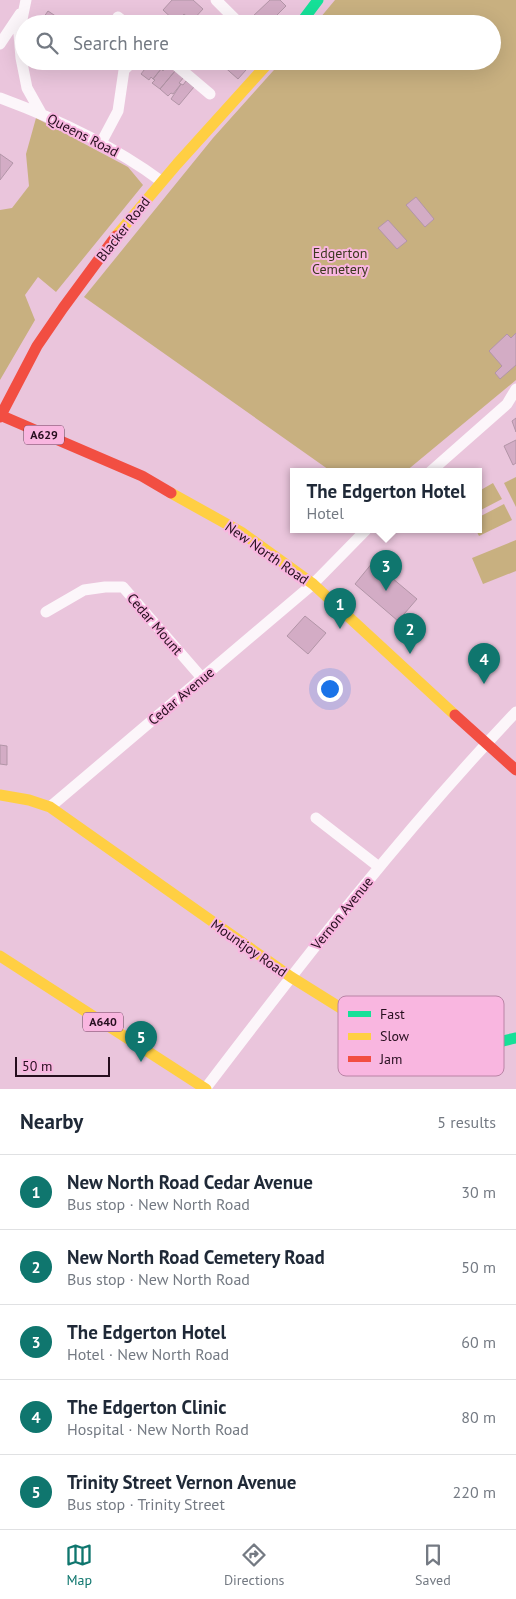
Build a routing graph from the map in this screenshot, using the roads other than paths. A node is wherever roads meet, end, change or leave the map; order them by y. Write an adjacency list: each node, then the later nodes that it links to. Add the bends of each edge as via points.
1 (216, 0): 5 (street)
2 (318, 0): 6 (main road)
3 (25, 4): 4 (street)
4 (18, 15)
5 (231, 15)
6 (307, 15)
7 (15, 20): 8 (street)
8 (0, 44)
9 (24, 70): 15 (street, via 27,88)
10 (124, 70): 16 (street, via 118,111)
11 (182, 70): 13 (street)
12 (262, 70): 17 (main road, Blacker Road)
13 (210, 94)
14 (0, 98): 15 (street, Queens Road)
15 (41, 113): 16 (street, Queens Road)
16 (101, 143): 17 (street, Queens Road)
17 (161, 181): 19 (main road, Blacker Road, via 84,278 42,340)
18 (516, 390): 20 (street, via 507,404)
19 (0, 416): 22 (main road, New North Road / A629, via 142,476 241,532)
20 (435, 468)
21 (363, 533): 22 (street, Cedar Avenue)
22 (313, 584): 24 (street, Cedar Avenue); 26 (main road, New North Road / A629)
23 (46, 612): 24 (street, Cedar Mount, via 84,590 122,587)
24 (202, 678): 29 (street, Cedar Avenue)
25 (516, 712): 26 (street, Vernon Avenue)
26 (486, 743): 27 (main road, New North Road / A629); 31 (street, Vernon Avenue)
27 (516, 770)
28 (0, 795): 29 (main road, Mountjoy Road)
29 (50, 807): 33 (main road, Mountjoy Road)
30 (316, 818): 31 (street)
31 (379, 867): 33 (street, Vernon Avenue)
32 (0, 956): 35 (main road, A640)
33 (290, 977): 34 (main road, Mountjoy Road); 35 (street, Vernon Avenue)
34 (338, 1007)
35 (206, 1089)

